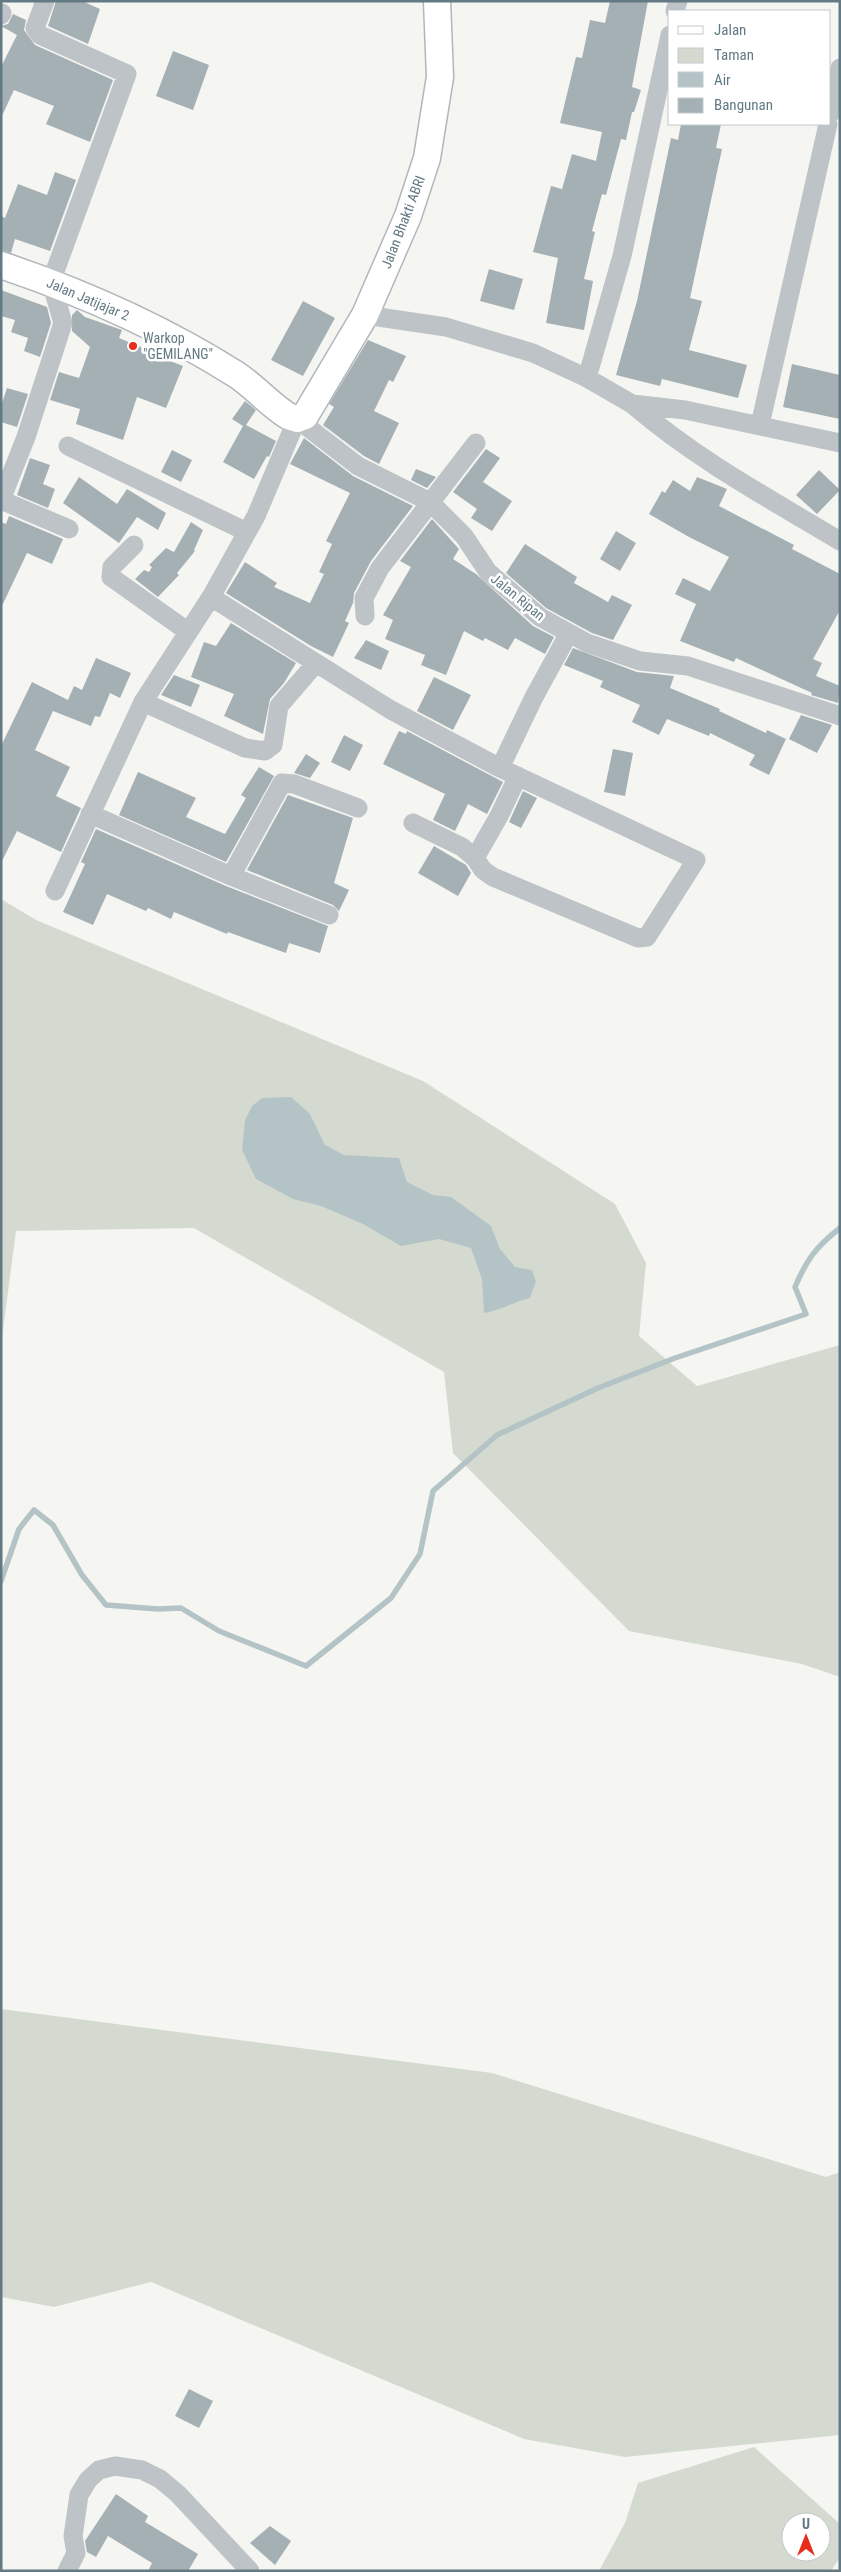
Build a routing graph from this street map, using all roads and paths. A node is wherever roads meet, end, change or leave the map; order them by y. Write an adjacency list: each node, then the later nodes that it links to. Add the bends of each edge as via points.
1 (45, 1): 8 (street, via 36,21 36,31 40,35 127,74)
2 (437, 1): 9 (street, Jalan Bhakti ABRI, via 440,77 427,158 408,216)
3 (668, 44): 10 (street, via 622,256)
4 (840, 68): 5 (street)
5 (831, 109)
6 (828, 125): 13 (street)
7 (1, 265): 8 (street, Jalan Jatijajar 2)
8 (51, 282): 12 (street, Jalan Jatijajar 2, via 168,334 239,376 282,412); 17 (street, via 63,323 26,437)
9 (365, 315): 10 (street, via 421,322 489,338 533,353); 12 (street, Jalan Bhakti ABRI, via 308,414)
10 (587, 378): 11 (street)
11 (632, 404): 13 (street, via 685,410); 21 (street, via 706,462)
12 (298, 419): 18 (street, Jalan Ripan, via 358,466); 20 (street)
13 (760, 425): 15 (street)
14 (476, 443): 18 (street)
15 (840, 443)
16 (68, 446): 20 (street)
17 (1, 500): 19 (street)
18 (430, 502): 24 (street, via 380,568 364,598); 26 (street, Jalan Ripan, via 464,536 488,572 540,617)
19 (68, 529)
20 (247, 532): 23 (street)
21 (840, 540)
22 (134, 545): 25 (street, via 112,567 111,577)
23 (211, 597): 25 (street); 27 (street)
24 (365, 616)
25 (188, 632): 28 (street)
26 (569, 633): 29 (street, Jalan Ripan, via 587,643 640,661 688,666); 30 (street)
27 (316, 663): 28 (street, via 279,706 273,745 265,751 244,748); 30 (street, via 391,710)
28 (143, 702): 33 (street)
29 (840, 716)
30 (500, 768): 31 (street)
31 (518, 776): 35 (street); 35 (street, via 696,860 647,937 638,938 493,877)
32 (358, 808): 36 (street, via 294,784 282,783)
33 (90, 814): 36 (street); 37 (street)
34 (413, 823): 35 (street, via 462,847)
35 (475, 858)
36 (231, 876): 38 (street)
37 (55, 891)
38 (329, 915)
39 (67, 2571): 40 (street, via 76,2553 73,2536 79,2495 88,2480 100,2470 115,2466 142,2470 160,2479)
40 (250, 2571)

